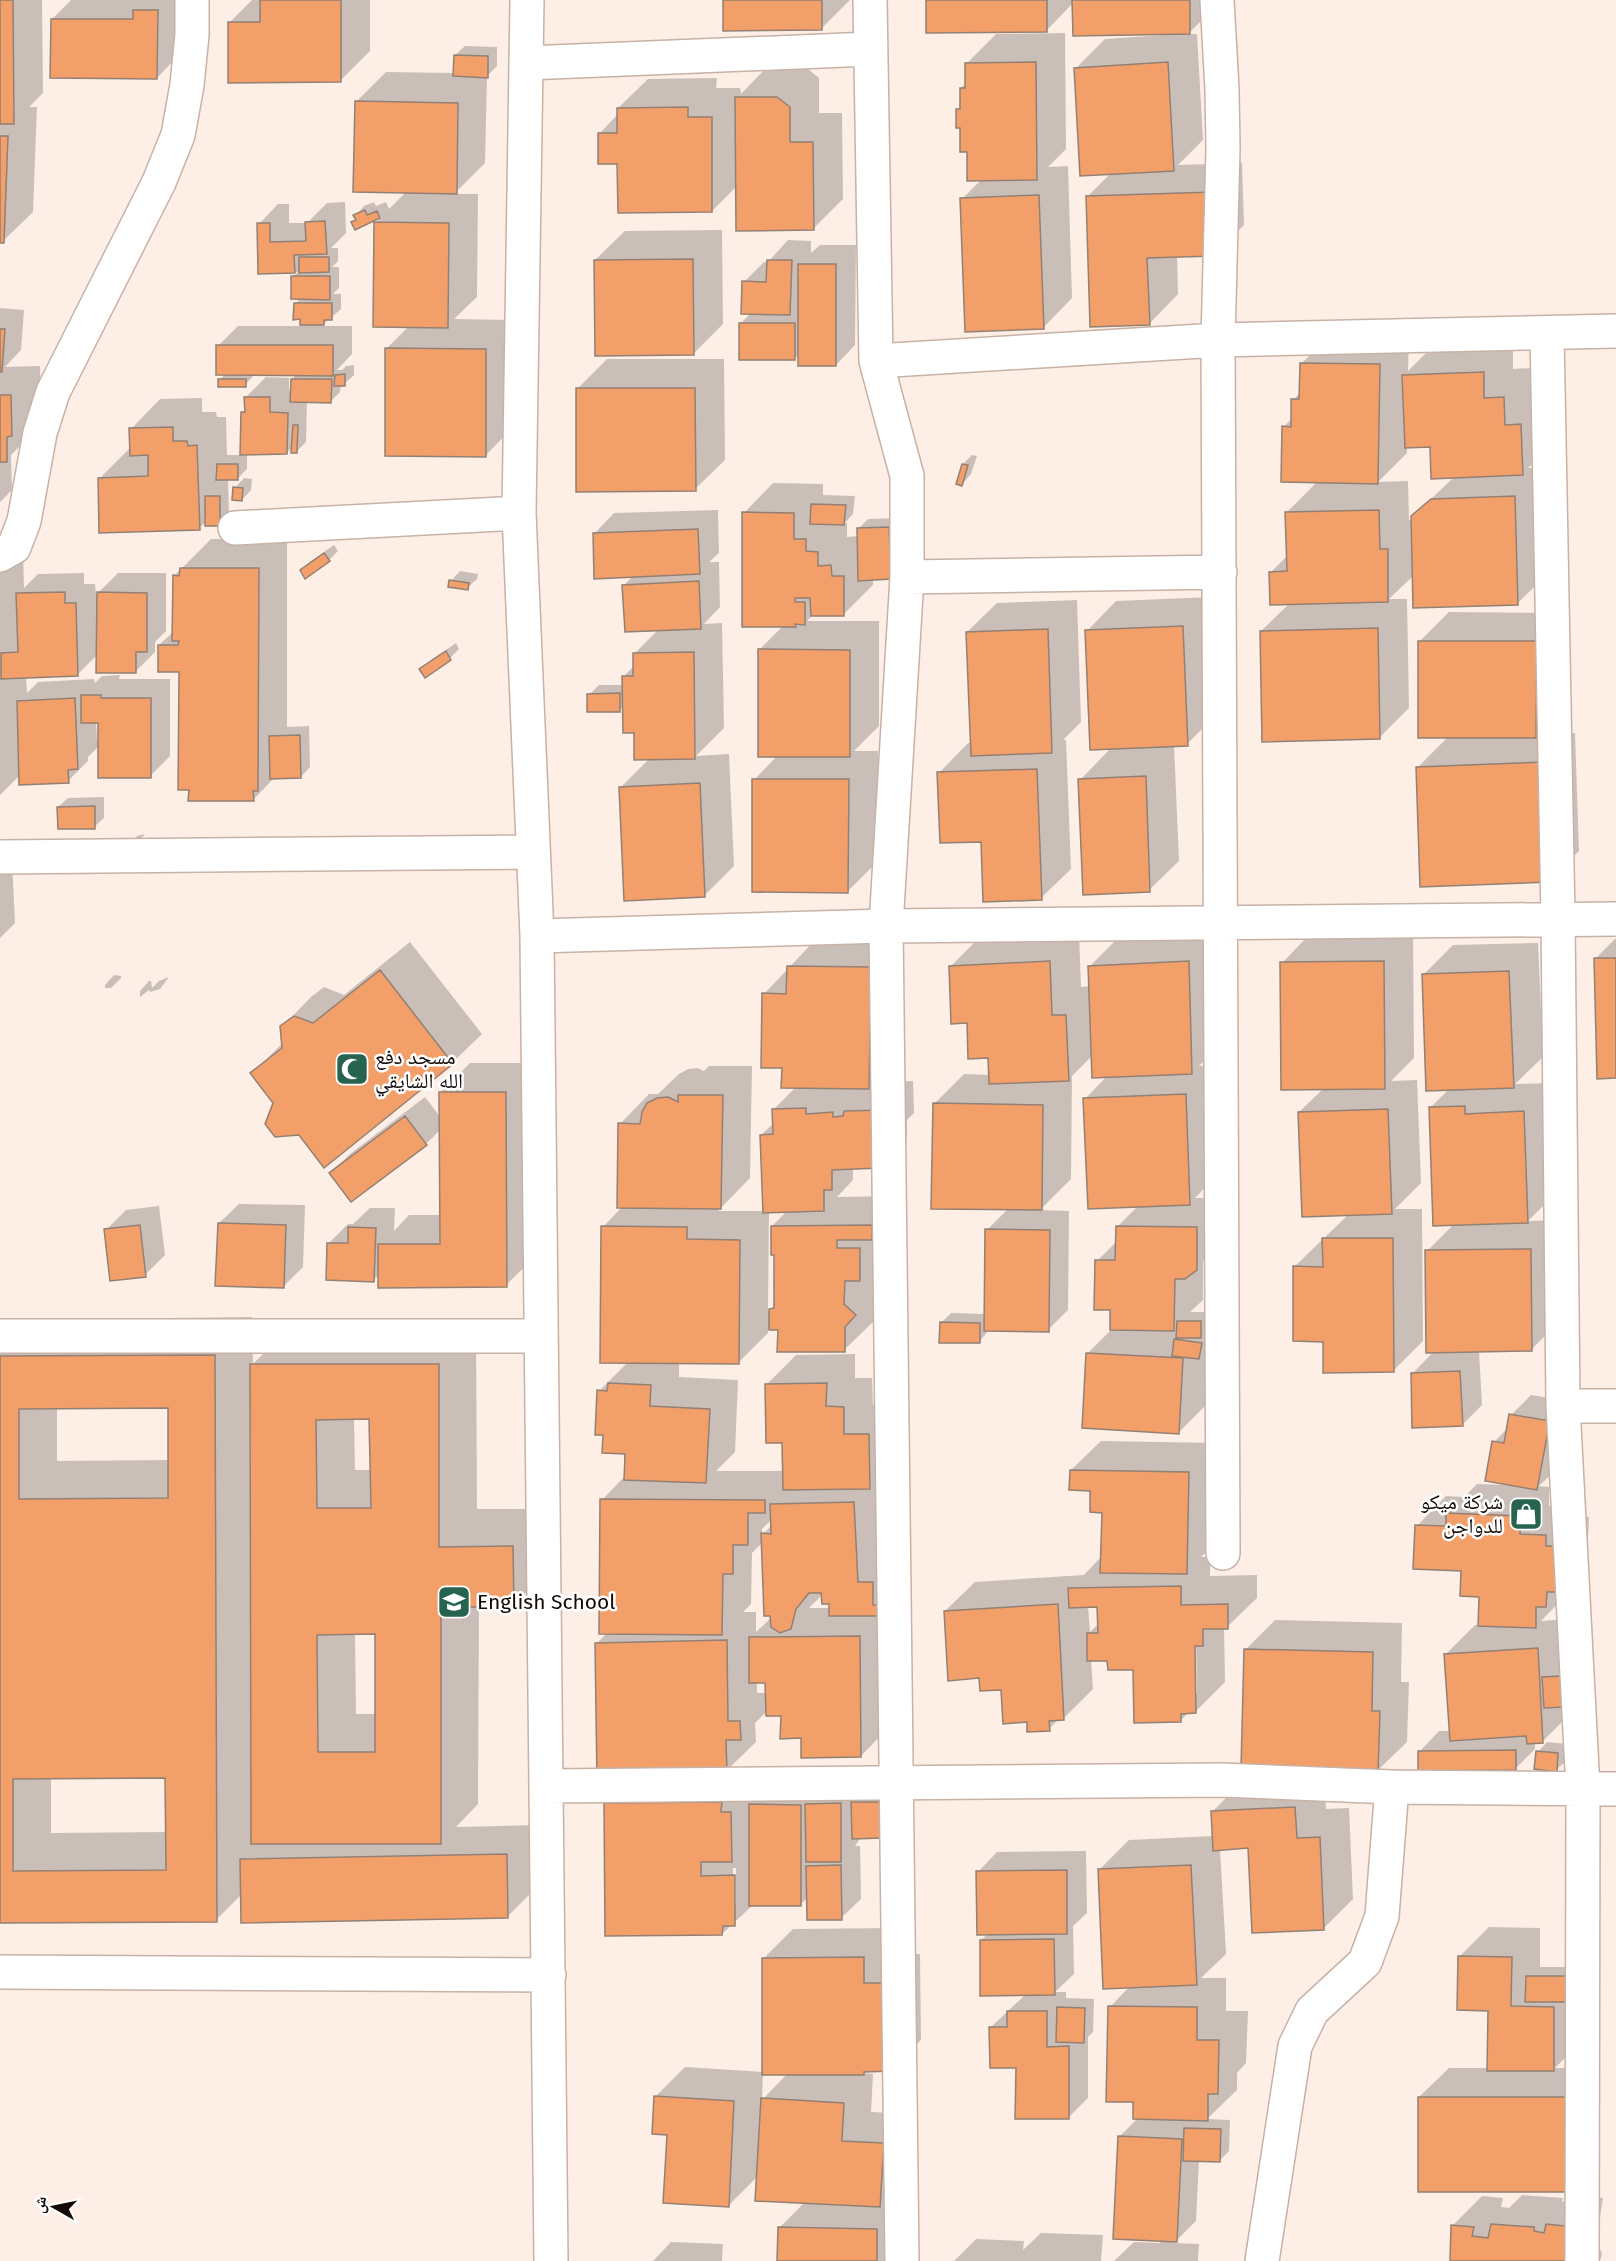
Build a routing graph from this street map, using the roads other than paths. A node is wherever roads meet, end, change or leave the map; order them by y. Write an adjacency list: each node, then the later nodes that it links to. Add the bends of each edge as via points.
1 (192, 0): 13 (street, via 189,65 178,135 159,182 53,392 40,433 24,521 14,547)
2 (527, 0): 6 (street)
3 (870, 0): 5 (street)
4 (1217, 0): 9 (street, via 1223,149)
5 (870, 49): 6 (street); 10 (street)
6 (527, 63): 11 (street)
7 (1616, 332): 8 (street)
8 (1547, 333): 9 (street); 18 (street)
9 (1218, 340): 10 (street); 14 (street)
10 (876, 361): 15 (street, via 907,476)
11 (519, 513): 12 (street); 16 (street)
12 (236, 528)
13 (0, 555)
14 (1220, 572): 15 (street); 20 (street)
15 (907, 577): 21 (street)
16 (533, 852): 17 (street); 22 (street)
17 (0, 856)
18 (1558, 918): 19 (street); 20 (street); 25 (street)
19 (1616, 919)
20 (1221, 921): 21 (street); 27 (street)
21 (886, 926): 22 (street); 28 (street)
22 (537, 936): 24 (street)
23 (0, 1336): 24 (street)
24 (541, 1336): 29 (street)
25 (1563, 1406): 26 (street); 31 (street)
26 (1616, 1406)
27 (1223, 1553)
28 (897, 1783): 29 (street); 30 (street, via 1221,1780); 36 (street)
29 (547, 1786): 34 (street)
30 (1392, 1786): 31 (street); 37 (street, via 1382,1916 1365,1962 1312,2011 1295,2046)
31 (1583, 1789): 32 (street); 38 (street)
32 (1616, 1789)
33 (0, 1972): 34 (street)
34 (549, 1975): 35 (street)
35 (551, 2261)
36 (902, 2261)
37 (1262, 2261)
38 (1582, 2261)

